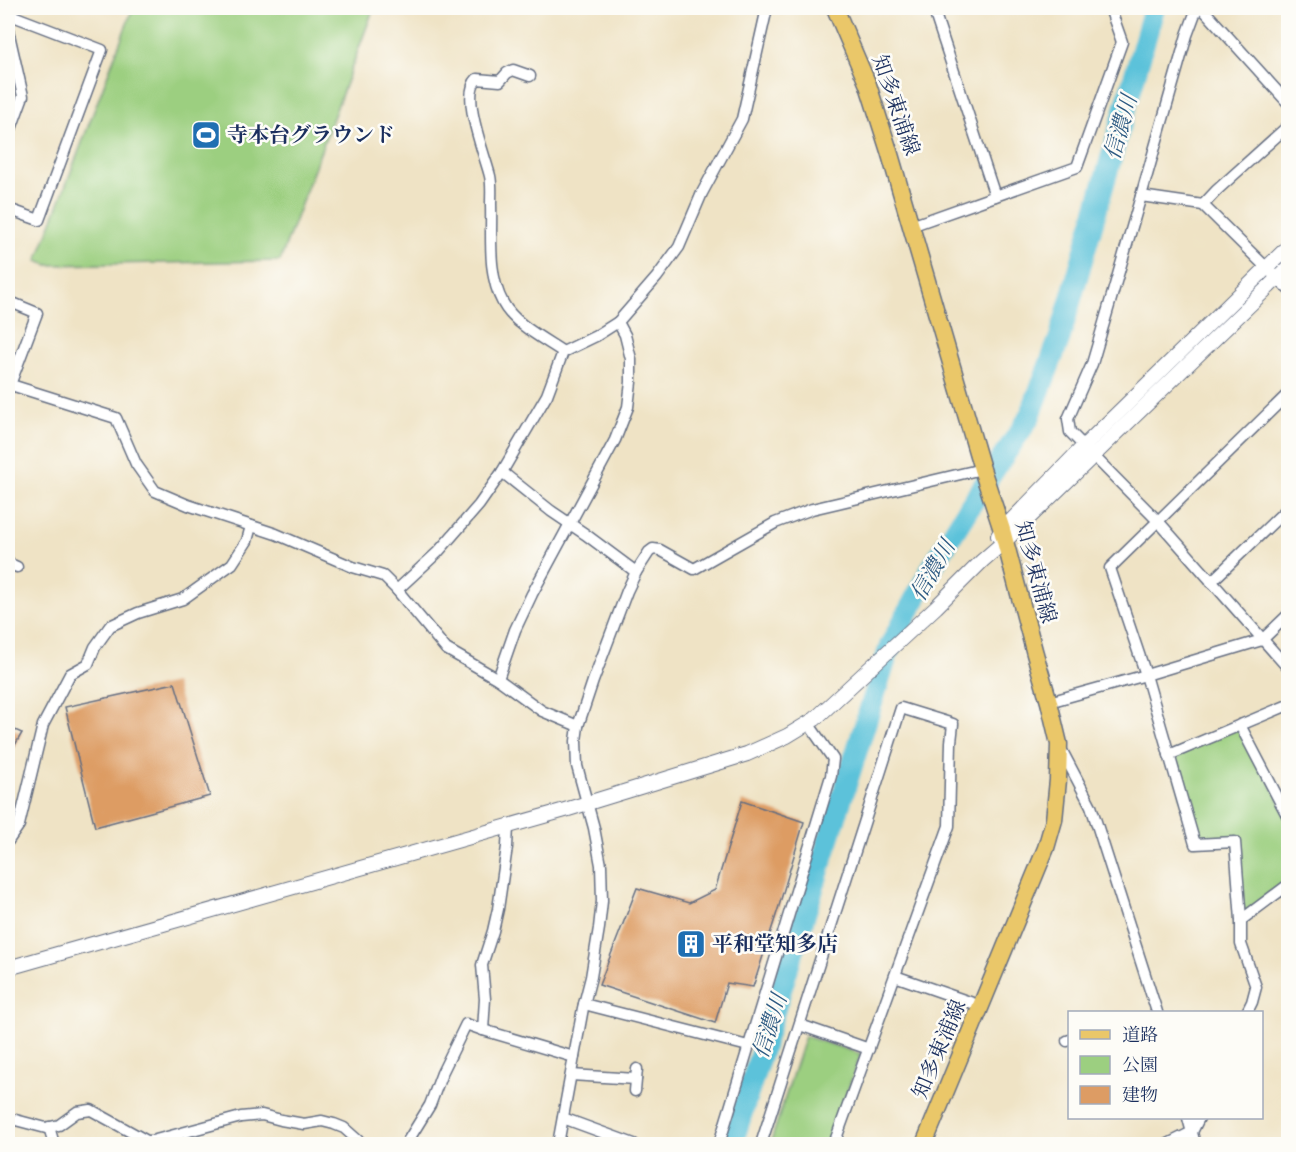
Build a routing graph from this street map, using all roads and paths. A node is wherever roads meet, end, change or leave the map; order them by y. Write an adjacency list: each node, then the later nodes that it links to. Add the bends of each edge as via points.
1 (767, 8): 24 (street, via 742,119 702,193 679,247)
2 (835, 8): 17 (main road, 知多東浦線, via 868,85)
3 (933, 8): 13 (street)
4 (1110, 8): 13 (street, via 1122,42 1077,167)
5 (1197, 8): 14 (street)
6 (1202, 8): 10 (street)
7 (8, 14): 16 (street, via 102,50 39,220)
8 (8, 30): 12 (street, via 23,96)
9 (530, 76): 25 (street, via 513,70 500,81 477,80 471,89 473,121 490,179 492,270 502,303 518,322)
10 (1288, 103)
11 (1288, 126): 15 (street)
12 (8, 136)
13 (995, 196): 17 (street)
14 (1141, 196): 15 (street); 28 (street, via 1092,364 1068,419 1070,432)
15 (1203, 205): 19 (street)
16 (8, 209)
17 (911, 226): 29 (main road, 知多東浦線)
18 (1288, 247): 19 (street)
19 (1267, 267): 21 (street); 28 (street)
20 (1288, 267): 21 (street)
21 (1278, 278): 22 (street); 28 (street)
22 (1288, 288)
23 (8, 301): 26 (street, via 37,314)
24 (618, 322): 25 (street); 33 (street, via 631,359 628,407)
25 (563, 352): 30 (street, via 547,395)
26 (8, 386): 34 (street, via 116,418 136,464 155,491)
27 (1288, 394): 32 (street)
28 (1089, 451): 32 (street); 35 (street)
29 (982, 469): 35 (main road, 知多東浦線); 36 (street, via 812,509 775,523 694,569 653,549)
30 (502, 472): 33 (street); 38 (street, via 480,505)
31 (1288, 508): 37 (street)
32 (1158, 521): 37 (street); 42 (street, via 1110,567)
33 (570, 525): 36 (street); 43 (street, via 514,630)
34 (250, 526): 38 (street, via 383,576); 54 (street, via 247,541 232,564 183,599 110,626 88,664 70,674 43,725 19,825)
35 (1003, 536): 44 (main road, 知多東浦線); 46 (street, via 936,607)
36 (636, 572): 48 (street)
37 (1211, 582): 40 (street)
38 (397, 590): 43 (street, via 446,649)
39 (1288, 615): 40 (street)
40 (1262, 640): 41 (street); 42 (street)
41 (1288, 668)
42 (1146, 675): 44 (street); 50 (street)
43 (498, 680): 48 (street, via 542,711)
44 (1049, 702): 49 (main road, 知多東浦線)
45 (1288, 705): 47 (street)
46 (808, 723): 51 (street, via 747,754); 65 (street, via 833,759 833,765)
47 (1240, 725): 50 (street); 52 (street)
48 (578, 726): 51 (street, via 578,766)
49 (1059, 744): 60 (main road, 知多東浦線, via 1057,803 1049,839); 61 (street, via 1091,806)
50 (1169, 755): 56 (street, via 1195,844 1235,842)
51 (587, 803): 53 (street); 59 (street, via 601,866 602,901)
52 (1288, 817)
53 (508, 826): 57 (street); 64 (street, via 498,909 482,965)
54 (8, 841)
55 (1288, 885): 56 (street)
56 (1241, 920): 62 (street, via 1241,944 1256,987)
57 (8, 968)
58 (895, 976): 60 (street); 63 (street, via 949,826 953,724 901,708); 66 (street)
59 (584, 1004): 65 (street); 67 (street)
60 (981, 1006): 84 (main road, 知多東浦線)
61 (1156, 1011)
62 (1247, 1011)
63 (800, 1025): 66 (street); 82 (street)
64 (483, 1030): 67 (street); 78 (street, via 466,1024 430,1105)
65 (748, 1046): 81 (street)
66 (869, 1049): 83 (street)
67 (574, 1057): 68 (street)
68 (571, 1075): 69 (street, via 636,1074); 71 (street)
69 (635, 1091)
70 (8, 1118): 74 (street)
71 (563, 1118): 79 (street); 80 (street)
72 (1188, 1119): 75 (street)
73 (1198, 1119): 75 (street)
74 (49, 1127): 76 (street); 77 (street, via 77,1112 91,1110 152,1141 262,1115 304,1124 334,1124)
75 (1192, 1132): 85 (street); 86 (street)
76 (54, 1144)
77 (362, 1144)
78 (406, 1144)
79 (558, 1144)
80 (634, 1144)
81 (718, 1144)
82 (762, 1144)
83 (834, 1144)
84 (924, 1144)
85 (1168, 1144)
86 (1195, 1144)

